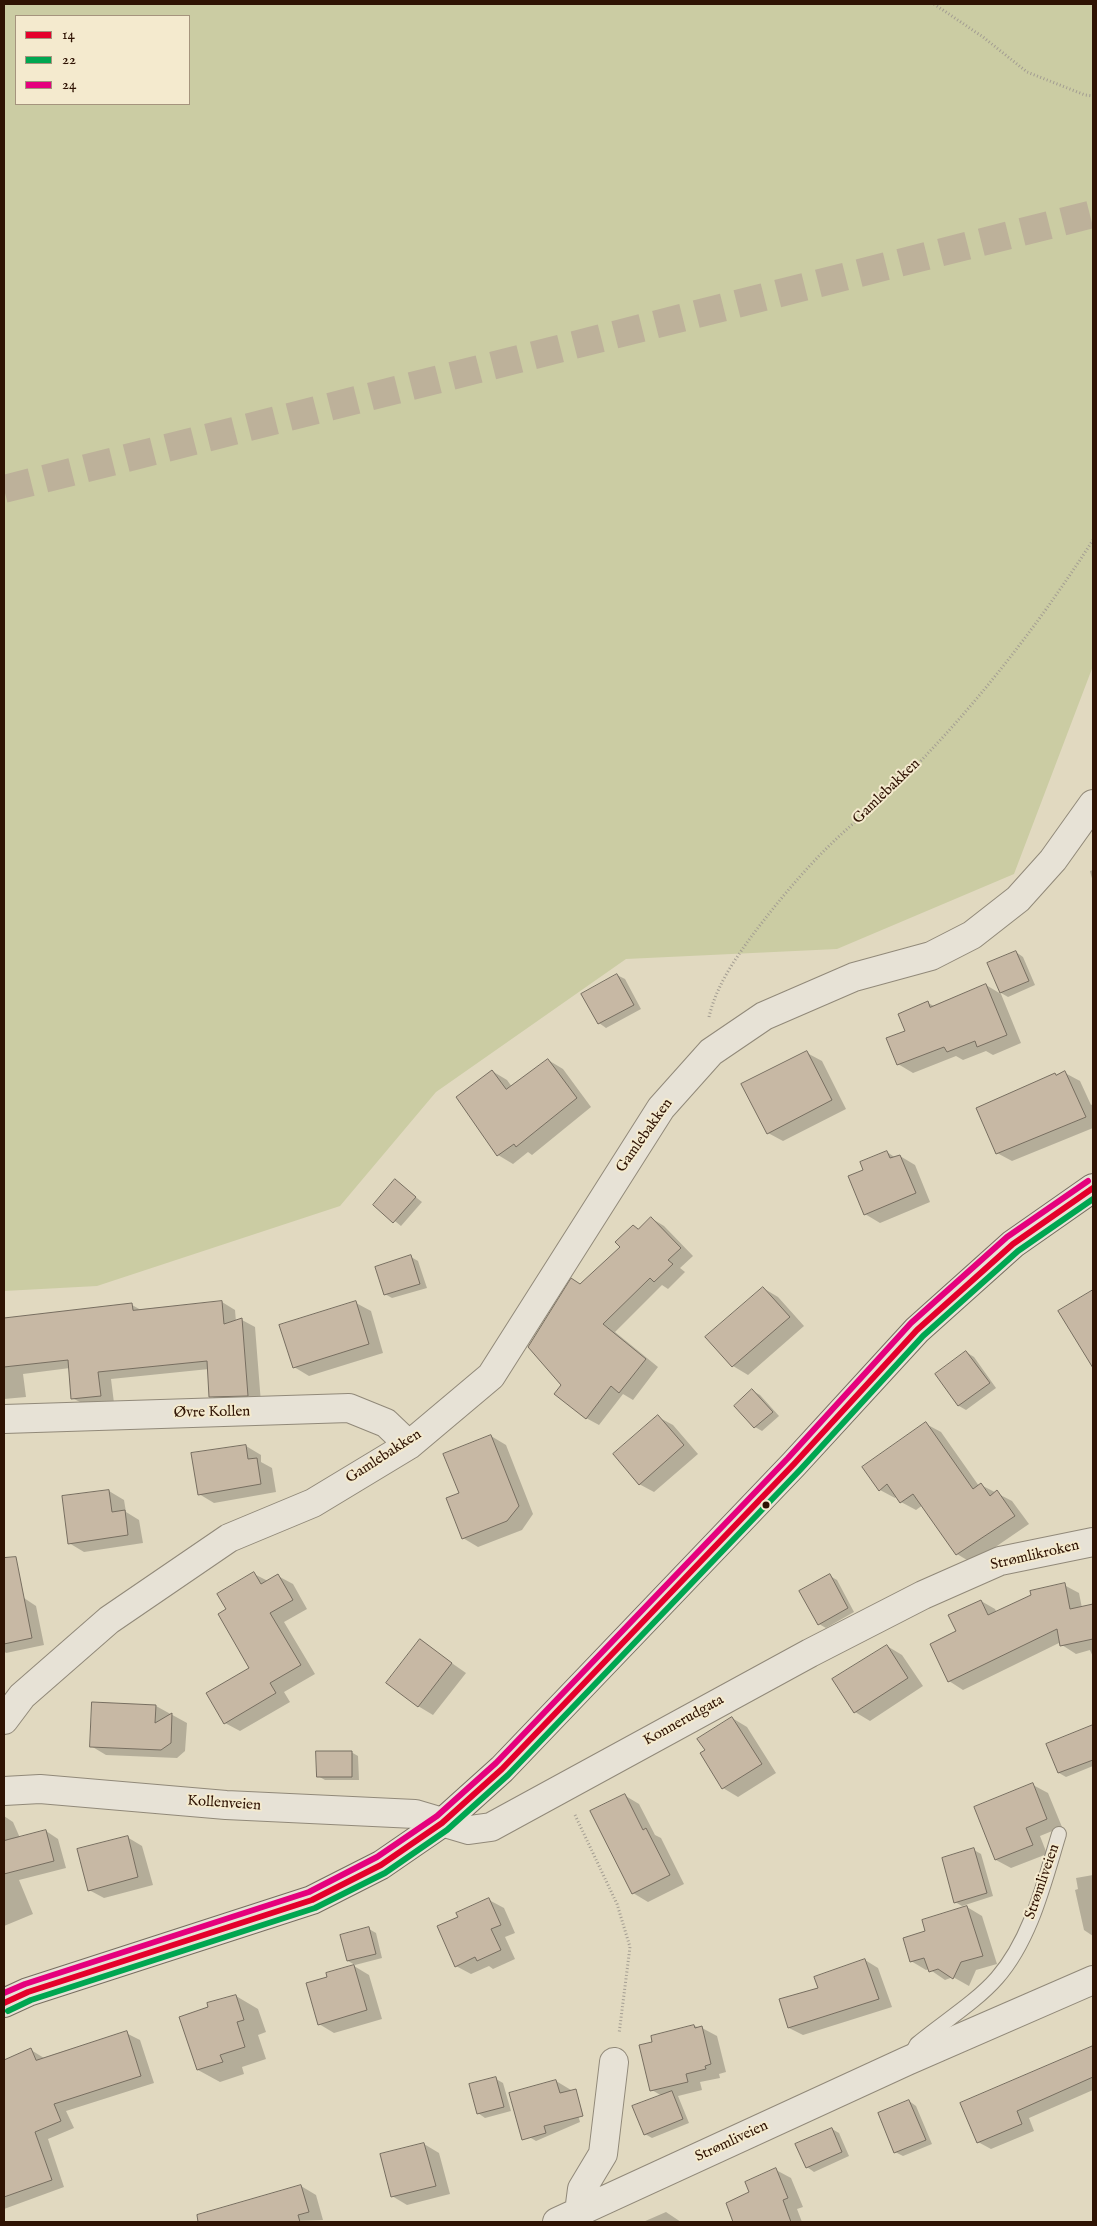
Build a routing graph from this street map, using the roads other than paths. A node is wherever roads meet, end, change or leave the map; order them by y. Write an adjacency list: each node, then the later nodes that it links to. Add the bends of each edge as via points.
1 (1093, 804): 4 (street, Gamlebakken, via 1054,860 1018,900 972,935 931,956 854,977 764,1016 711,1052 661,1108 491,1376)
2 (1093, 1188): 9 (street, via 1013,1244 918,1330 502,1769)
3 (4, 1419): 4 (street, Øvre Kollen, via 349,1408 386,1423)
4 (409, 1445): 7 (street, Gamlebakken, via 313,1503 221,1543 109,1620 22,1696)
5 (1093, 1542): 6 (street, Strømlikroken, via 1000,1561)
6 (923, 1595): 9 (street, Konnerudgata, via 491,1827 469,1830)
7 (4, 1720)
8 (4, 1791): 9 (street, Kollenveien, via 40,1789 226,1805 415,1814)
9 (442, 1823): 12 (street, via 381,1865 312,1900 28,1992)
10 (1059, 1834): 13 (lane, Strømliveien, via 1029,1925 1014,1954 998,1977 979,1996 917,2044)
11 (1093, 1980): 13 (street, Strømliveien)
12 (4, 2004)
13 (907, 2061): 15 (street, Strømliveien)
14 (614, 2062): 15 (street, via 603,2154)
15 (568, 2217)

